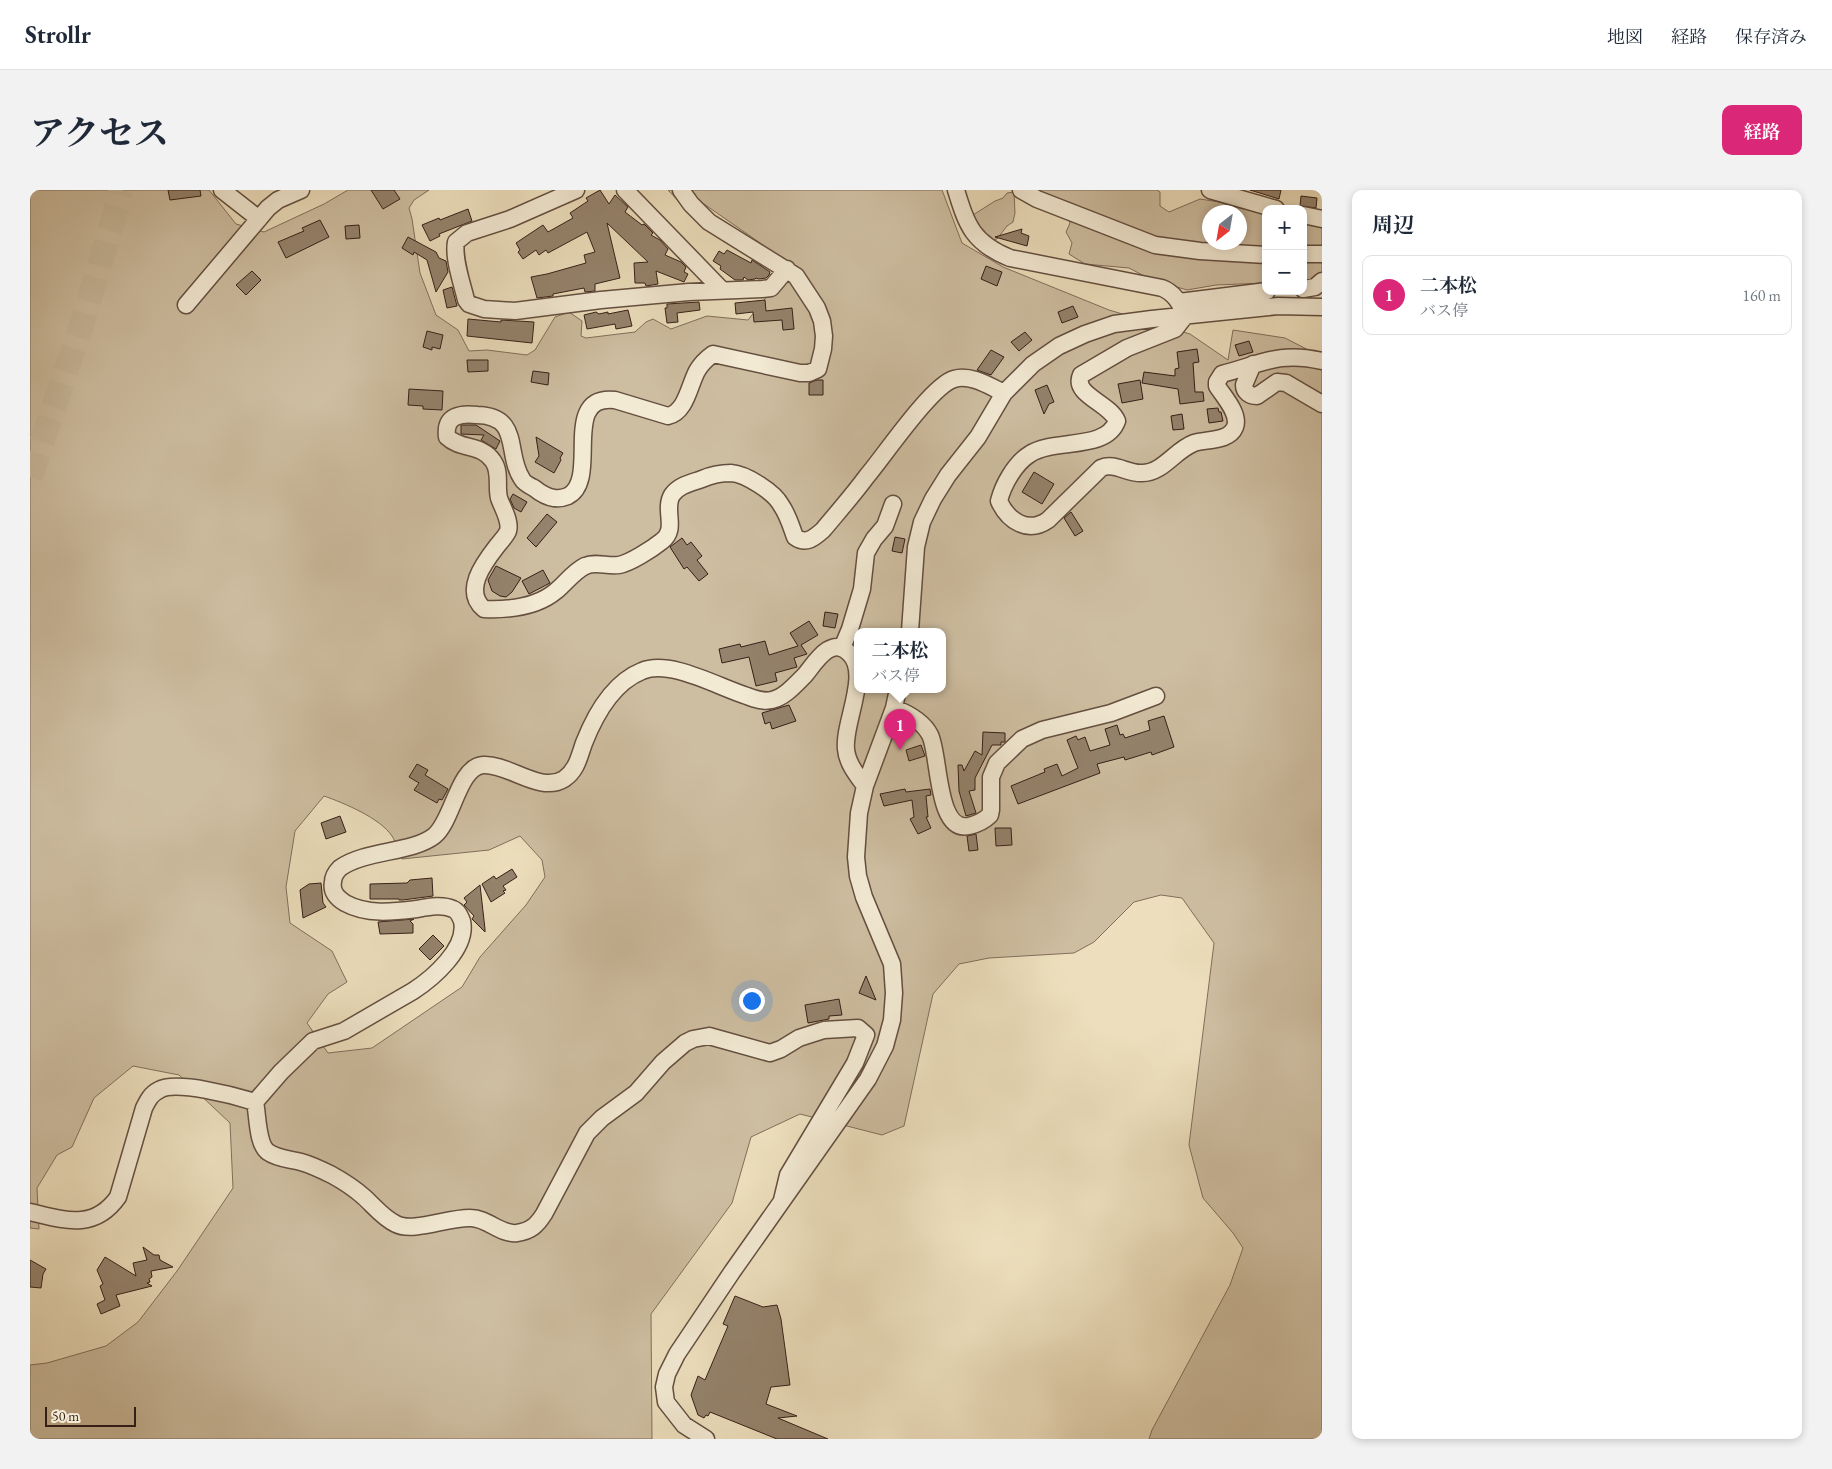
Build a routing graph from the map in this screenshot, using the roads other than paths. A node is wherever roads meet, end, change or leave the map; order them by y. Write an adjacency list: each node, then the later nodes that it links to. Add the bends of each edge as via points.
1 (222, 190): 12 (street)
2 (301, 190): 12 (street, via 278,200)
3 (576, 190): 19 (street, via 510,220 467,233 456,242 461,280 469,304 484,309 515,311)
4 (625, 190): 19 (street)
5 (681, 190): 16 (street, via 710,222)
6 (956, 190): 23 (street, via 969,228 996,252 1010,258 1162,288 1173,295)
7 (1021, 190): 15 (street, via 1154,245)
8 (1210, 190): 9 (street)
9 (1262, 205)
10 (1307, 215): 11 (street)
11 (1322, 218)
12 (259, 219): 21 (street)
13 (1307, 254): 14 (street)
14 (1322, 254)
15 (1262, 255)
16 (787, 269): 19 (street, via 772,288); 26 (street, via 808,292 822,321 823,349 818,369 800,373 713,354 697,372 682,405 673,415 615,400 594,403 584,424 579,484 567,496 551,498 522,480 511,436 499,421 480,415 460,415 452,419 447,426 447,437 457,444 484,451 494,461 498,492 508,522 508,530 478,574 476,603 484,610 515,609 556,592 584,566 595,563 619,565 645,552 668,535 671,498 679,488 715,474 733,473 752,480 780,503 795,537 805,541 813,539 943,385 953,379 964,378 983,382)
17 (1322, 281): 18 (street)
18 (1307, 288)
19 (722, 290)
20 (1262, 292): 23 (street)
21 (186, 305)
22 (1322, 306): 23 (street)
23 (1182, 309): 25 (street, via 1175,329 1127,348 1082,375 1080,388 1116,417 1115,426 1110,433 1098,439 1044,448 1030,454 1001,492 999,501 1008,517 1032,527 1041,525 1101,468 1112,466 1141,474 1151,472 1193,443 1228,436 1236,425 1234,415 1217,382 1222,374); 26 (street, via 1114,324 1059,346 1033,364)
24 (1322, 361): 25 (street, via 1297,356)
25 (1254, 364): 27 (street, via 1244,385 1250,395 1257,396 1277,382 1286,382)
26 (1004, 393): 29 (street, via 978,437 948,475 922,522 916,547)
27 (1322, 404)
28 (893, 504): 30 (street, via 885,526 866,552 862,589)
29 (910, 628)
30 (842, 648): 31 (street); 37 (street, via 826,651 792,688 777,699 767,701 670,668 642,671 619,685 610,696 595,719 574,770 564,778 554,783 542,782 490,765 479,766 465,778 447,818 435,835 341,867 336,871 332,886 340,900 359,908 388,913 452,908 461,919 459,943 442,966 418,988 344,1031 313,1041)
31 (854, 661)
32 (854, 689): 36 (street, via 846,751 852,768)
33 (897, 693): 35 (street)
34 (1156, 696): 35 (street, via 1022,739 997,763 991,777 990,816 964,827 952,822 946,809 930,735 920,722)
35 (894, 708): 36 (street)
36 (865, 786): 38 (street, via 859,813 858,876 892,964 892,1020 885,1046 868,1079)
37 (255, 1102): 38 (street, via 259,1140 267,1152 334,1176 396,1224 411,1228 457,1218 474,1218 516,1233 536,1226 587,1133 636,1093 685,1043 709,1036 770,1053 824,1030 858,1028 866,1035 864,1043 788,1175); 39 (street, via 190,1088 161,1089 151,1096 144,1108 118,1197 110,1209 83,1221)
38 (782, 1200): 40 (street, via 677,1354 667,1374 664,1387 666,1402 684,1425)
39 (30, 1212)
40 (706, 1439)

